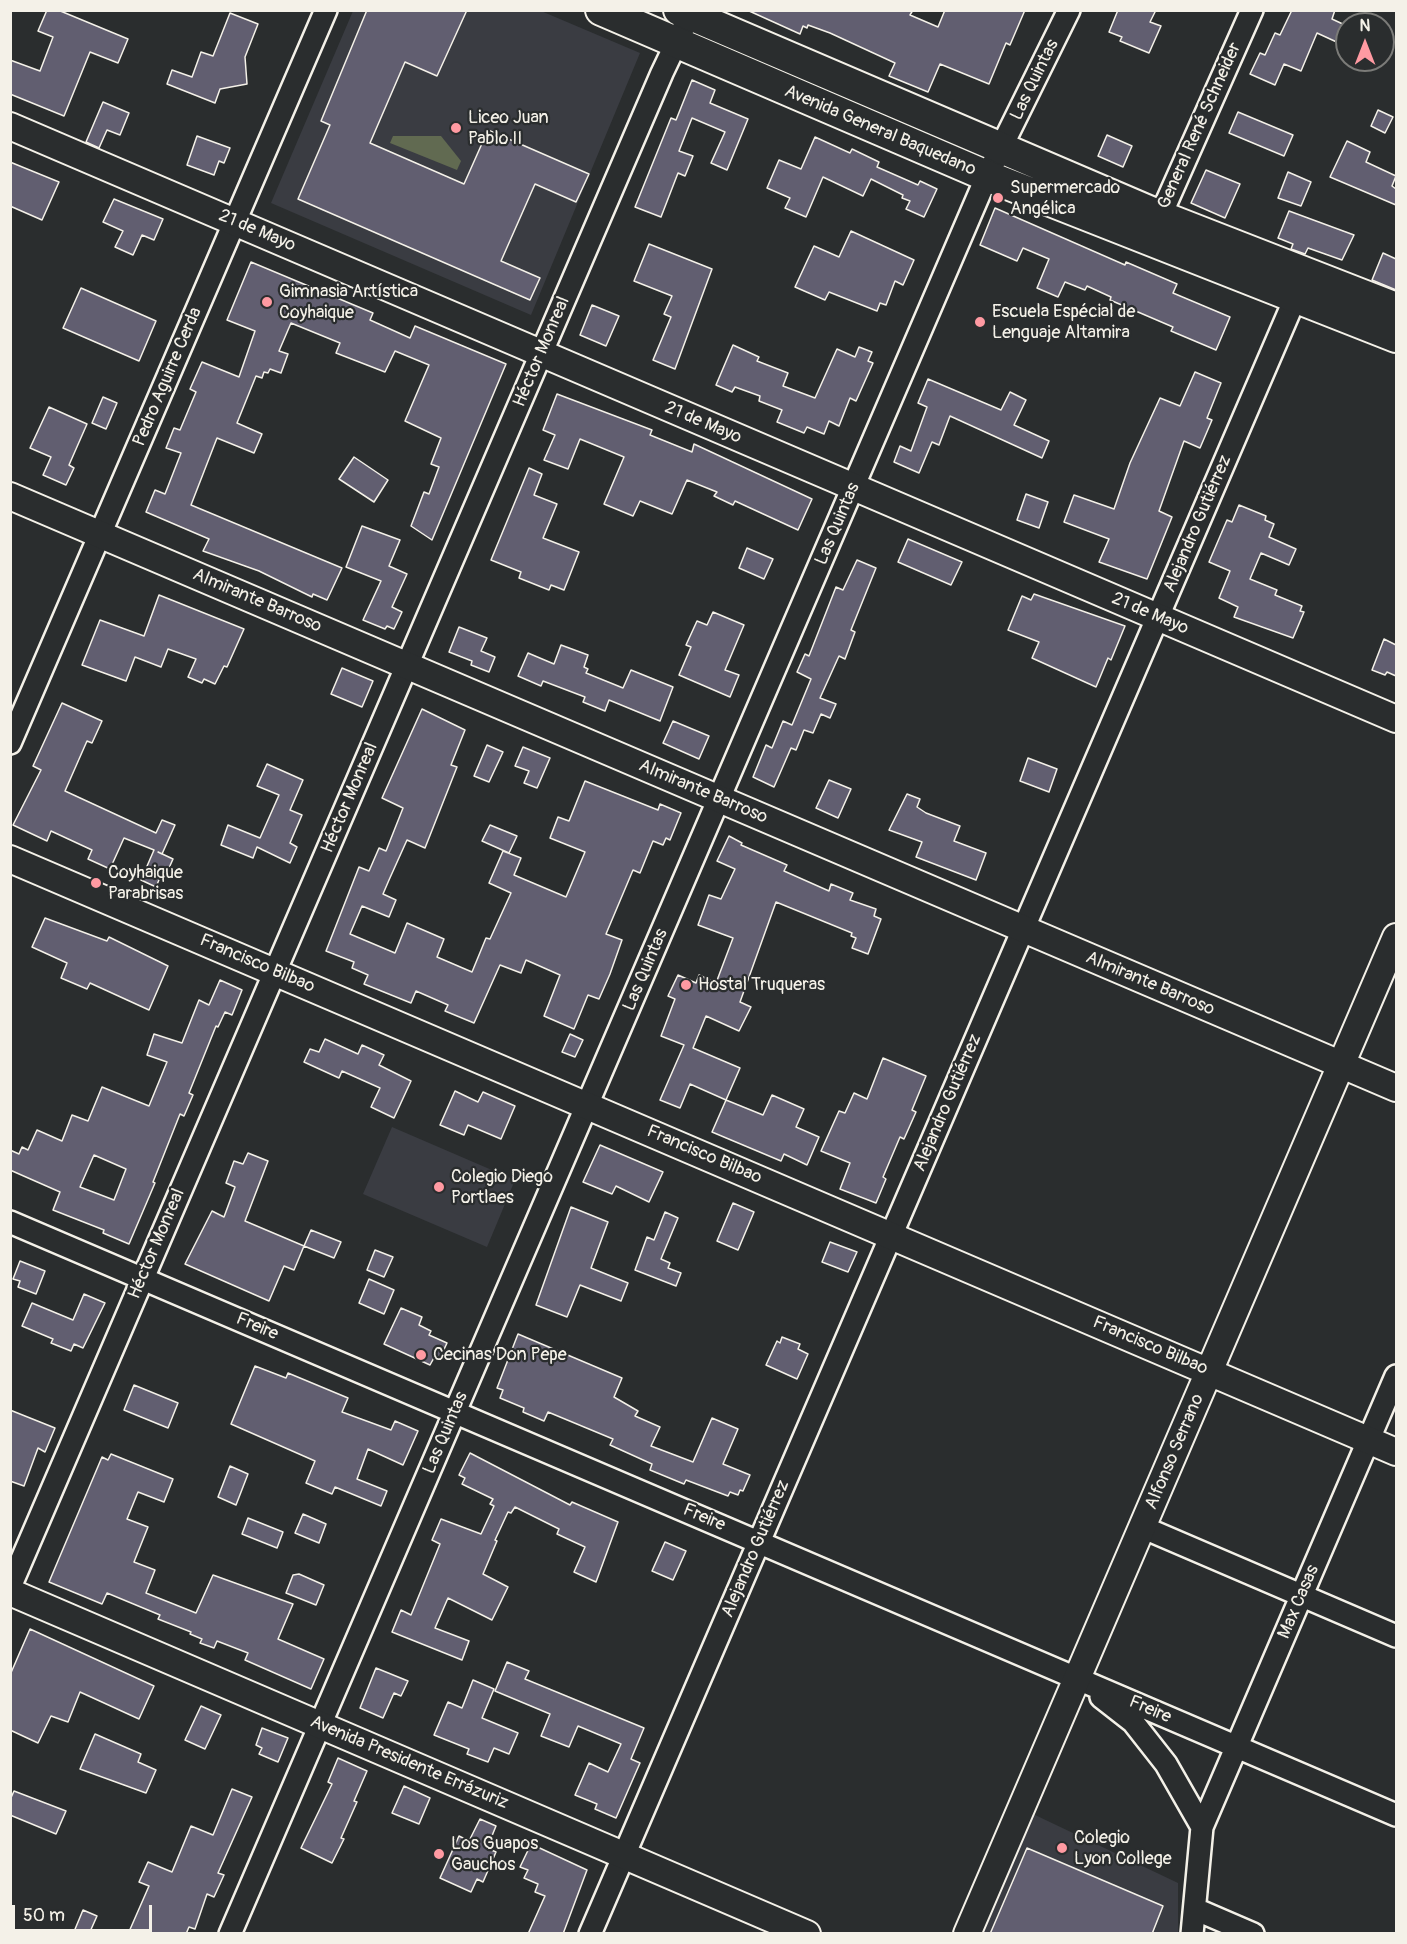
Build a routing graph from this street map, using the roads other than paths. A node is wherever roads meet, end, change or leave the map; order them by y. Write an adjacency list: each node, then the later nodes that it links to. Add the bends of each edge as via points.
1 (326, 10): 10 (street, Pedro Aguirre Cerda)
2 (601, 10): 6 (main road, Avenida General Baquedano)
3 (1069, 10): 8 (street, Las Quintas)
4 (1252, 10): 11 (street, General René Schneider)
5 (687, 12): 6 (street, Héctor Monreal); 8 (main road, Avenida General Baquedano)
6 (675, 43): 9 (main road, Avenida General Baquedano); 16 (street, Héctor Monreal)
7 (10, 126): 10 (street, 21 de Mayo)
8 (1002, 150): 9 (street, Las Quintas); 11 (main road, Avenida General Baquedano)
9 (987, 176): 11 (main road, Avenida General Baquedano); 17 (street, Las Quintas)
10 (235, 222): 16 (street, 21 de Mayo); 19 (street, Pedro Aguirre Cerda)
11 (1154, 229): 12 (main road, Avenida General Baquedano); 13 (main road, Avenida General Baquedano)
12 (1306, 272): 13 (street, Alejandro Gutiérrez); 14 (main road, Avenida General Baquedano)
13 (1294, 299): 15 (main road, Avenida General Baquedano); 20 (street, Alejandro Gutiérrez)
14 (1396, 308)
15 (1396, 337)
16 (541, 353): 17 (street, 21 de Mayo); 21 (street, Héctor Monreal)
17 (854, 487): 20 (street, 21 de Mayo); 24 (street, Las Quintas)
18 (10, 496): 19 (street, Almirante Barroso)
19 (100, 534): 21 (street, Almirante Barroso); 23 (street, Pedro Aguirre Cerda)
20 (1158, 617): 22 (street, 21 de Mayo); 26 (street, Alejandro Gutiérrez)
21 (407, 665): 24 (street, Almirante Barroso); 28 (street, Héctor Monreal)
22 (1396, 719)
23 (10, 743)
24 (719, 799): 26 (street, Almirante Barroso); 31 (street, Las Quintas)
25 (10, 859): 28 (street, Francisco Bilbao)
26 (1023, 929): 29 (street, Almirante Barroso); 33 (street, Alejandro Gutiérrez)
27 (1396, 937): 29 (street, Alfonso Serrano)
28 (275, 972): 31 (street, Francisco Bilbao); 34 (street, Héctor Monreal)
29 (1341, 1065): 30 (street, Almirante Barroso); 35 (street, Alfonso Serrano)
30 (1396, 1089)
31 (587, 1105): 33 (street, Francisco Bilbao); 37 (street, Las Quintas)
32 (10, 1222): 34 (street, Freire)
33 (891, 1235): 35 (street, Francisco Bilbao); 41 (street, Alejandro Gutiérrez)
34 (143, 1279): 37 (street, Freire); 42 (street, Héctor Monreal)
35 (1209, 1372): 38 (street, Francisco Bilbao); 40 (street, Alfonso Serrano)
36 (1396, 1376): 38 (street, Max Casas)
37 (455, 1412): 41 (street, Freire); 47 (street, Las Quintas)
38 (1369, 1440): 39 (street, Francisco Bilbao); 44 (street, Max Casas)
39 (1396, 1452)
40 (1142, 1527): 44 (street); 46 (street, Alfonso Serrano)
41 (759, 1542): 46 (street, Freire); 51 (street, Alejandro Gutiérrez)
42 (10, 1587)
43 (10, 1592): 47 (street, Avenida Presidente Errázuriz)
44 (1302, 1595): 45 (street); 48 (street, Max Casas)
45 (1396, 1636)
46 (1077, 1678): 48 (street, Freire); 50 (street, via 1133,1722 1166,1764); 56 (street, Alfonso Serrano)
47 (320, 1725): 51 (street, Avenida Presidente Errázuriz); 53 (street, Las Quintas)
48 (1237, 1747): 49 (street, Freire); 50 (street, Max Casas)
49 (1396, 1815)
50 (1202, 1827): 52 (street, Max Casas)
51 (624, 1855): 54 (street, Alejandro Gutiérrez); 55 (street, Avenida Presidente Errázuriz)
52 (1195, 1909): 57 (street, Max Casas); 58 (street)
53 (230, 1934)
54 (590, 1934)
55 (807, 1934)
56 (967, 1934)
57 (1192, 1934)
58 (1252, 1934)

